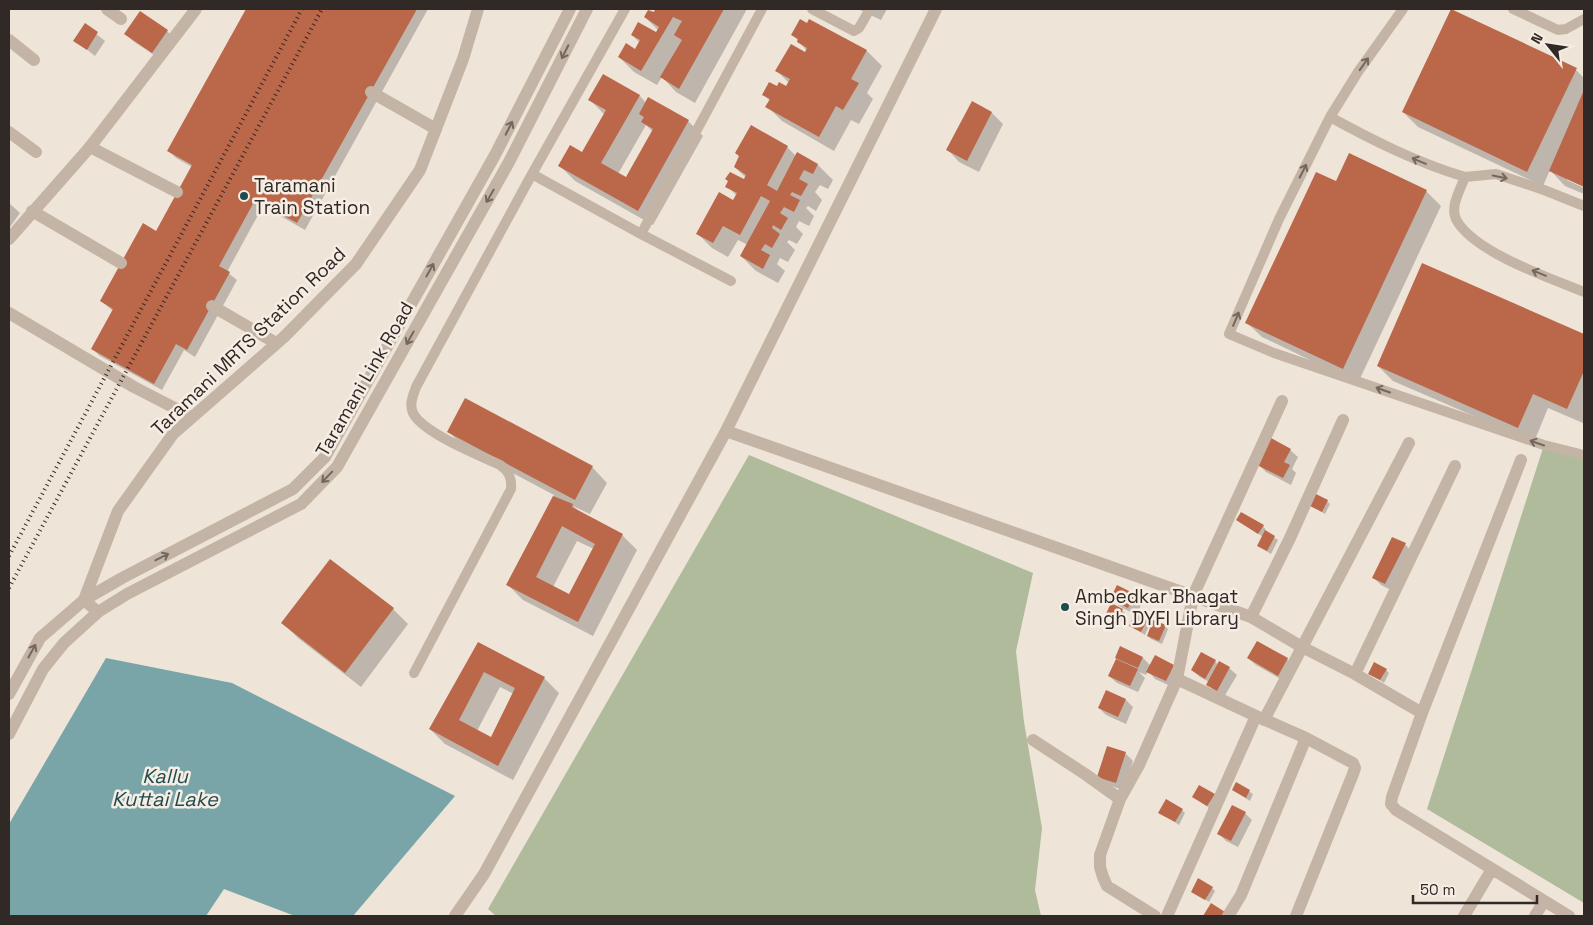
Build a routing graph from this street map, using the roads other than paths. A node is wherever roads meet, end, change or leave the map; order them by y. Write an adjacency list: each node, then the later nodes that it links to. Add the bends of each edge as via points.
1 (108, 9): 13 (street)
2 (196, 9): 21 (street)
3 (478, 9): 19 (street, Taramani MRTS Station Road, via 464,59)
4 (570, 9): 45 (street, Taramani Link Road, one-way to 4, via 293,489 325,457 495,156)
5 (587, 9): 46 (street, Taramani Link Road, one-way to 46, via 509,163 337,467 301,504)
6 (625, 9): 23 (lane)
7 (762, 9): 28 (lane)
8 (812, 9): 9 (lane, via 854,31)
9 (870, 9)
10 (936, 9): 39 (street)
11 (1403, 9): 18 (lane, one-way to 11)
12 (1513, 9): 14 (lane, via 1558,30)
13 (121, 19)
14 (1584, 19)
15 (9, 40): 16 (street)
16 (34, 60)
17 (371, 92): 19 (street)
18 (1330, 118): 24 (lane, one-way to 18, via 1381,144); 41 (lane, one-way to 18, via 1544,445 1274,353 1230,334 1279,219)
19 (436, 129): 35 (street, Taramani MRTS Station Road, via 420,170 356,264)
20 (9, 132): 22 (street)
21 (90, 147): 25 (street); 27 (street)
22 (36, 152)
23 (532, 174): 28 (lane); 49 (lane, via 416,387 411,403 412,412 431,432 500,465 512,480 512,489)
24 (1465, 177): 26 (lane, one-way to 26, via 1496,174); 32 (lane, one-way to 24, via 1503,258 1472,237 1456,220 1454,202)
25 (177, 192)
26 (1584, 206)
27 (32, 211): 29 (street); 30 (street)
28 (641, 234): 31 (lane)
29 (9, 239)
30 (121, 263)
31 (731, 281)
32 (1584, 292)
33 (212, 306): 35 (street)
34 (9, 313): 37 (street, via 134,387)
35 (276, 344): 37 (street, Taramani MRTS Station Road)
36 (1282, 401): 44 (street)
37 (192, 417): 45 (street, Taramani MRTS Station Road, via 173,434 118,510)
38 (1343, 420): 47 (street)
39 (726, 431): 44 (street); 61 (street, via 484,874)
40 (1409, 444): 48 (street)
41 (1584, 455)
42 (1521, 460): 53 (street)
43 (1455, 466): 50 (street)
44 (1193, 596): 47 (street); 51 (street)
45 (84, 600): 46 (street); 52 (street, Taramani Link Road, one-way to 45, via 40,638)
46 (98, 612): 55 (street, Taramani Link Road, via 64,643 43,669)
47 (1251, 617): 48 (street)
48 (1302, 647): 50 (street); 54 (street)
49 (414, 673)
50 (1355, 674): 53 (street)
51 (1177, 679): 54 (street); 58 (street, via 1139,765)
52 (9, 694)
53 (1422, 713): 59 (street, via 1391,804)
54 (1260, 718): 56 (street); 63 (street)
55 (9, 734)
56 (1306, 738): 64 (street, via 1241,895); 65 (street, via 1347,758 1354,768)
57 (1033, 740): 58 (street)
58 (1120, 799): 62 (street, via 1100,855 1103,878 1108,886)
59 (1492, 869): 60 (street); 66 (street)
60 (1544, 901): 67 (street); 68 (street)
61 (455, 916)
62 (1155, 916)
63 (1166, 916)
64 (1228, 916)
65 (1296, 916)
66 (1464, 916)
67 (1535, 916)
68 (1569, 916)

